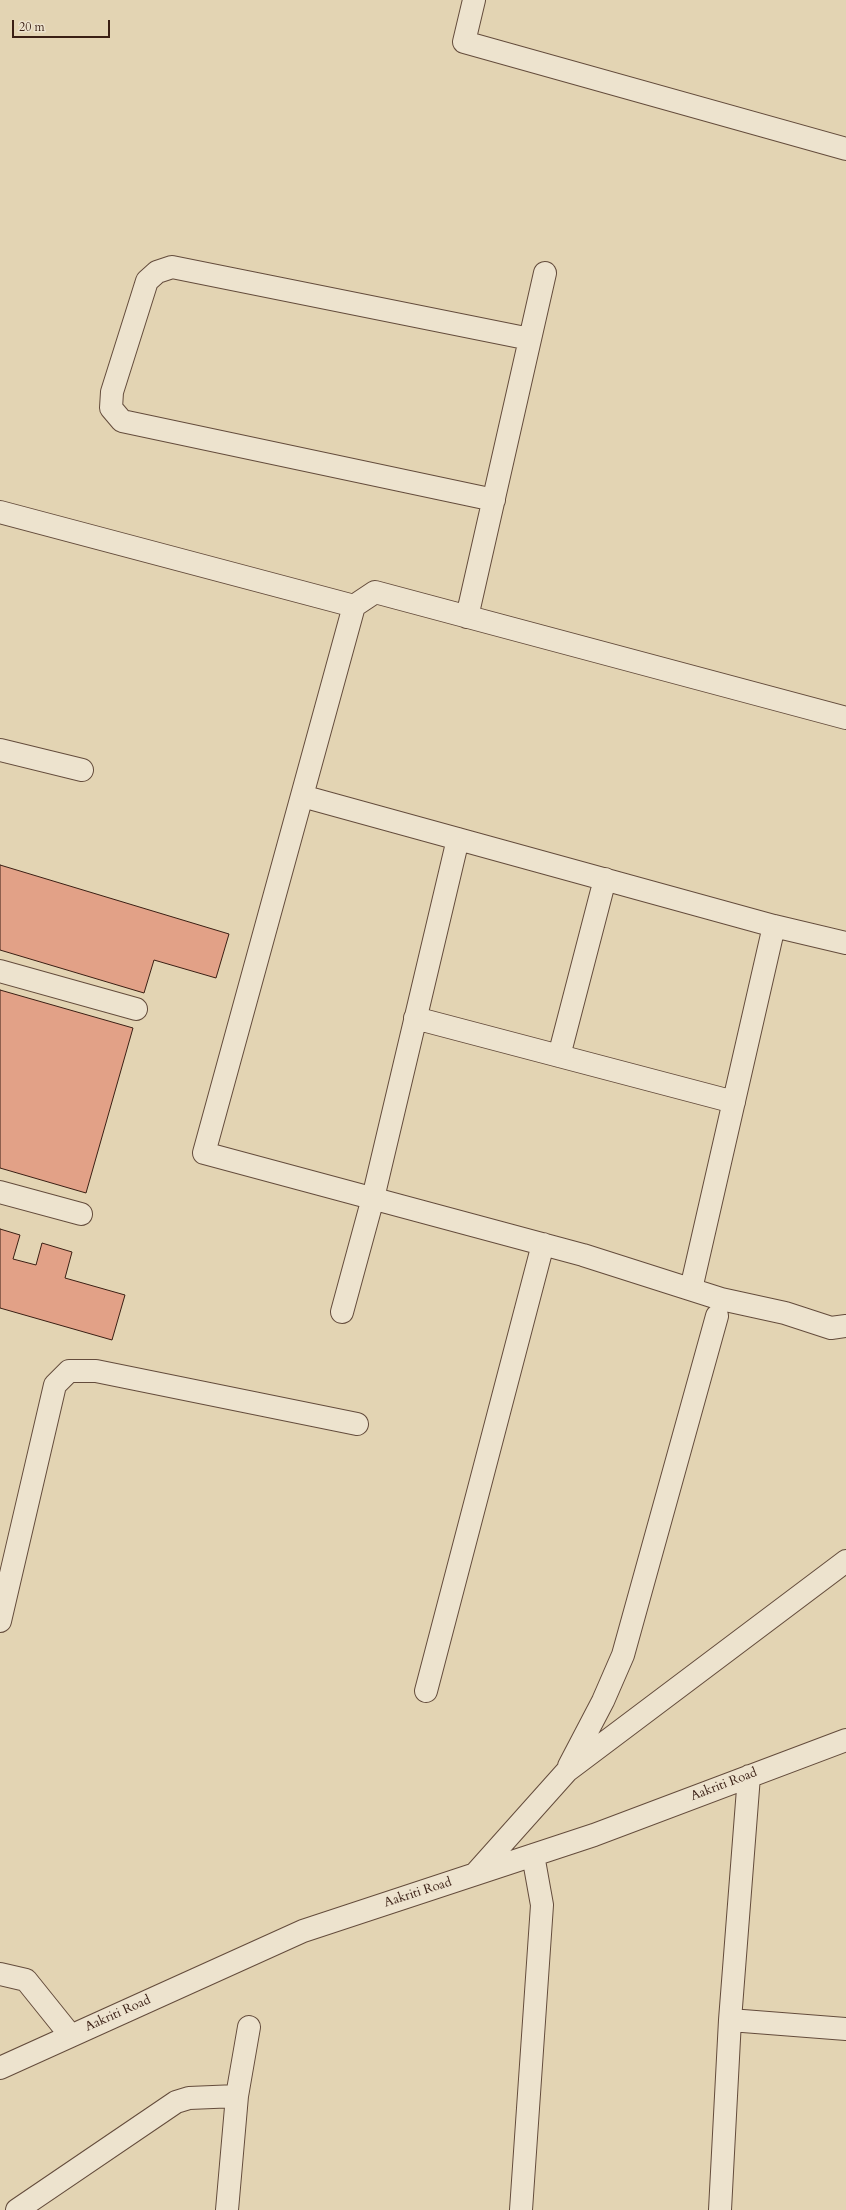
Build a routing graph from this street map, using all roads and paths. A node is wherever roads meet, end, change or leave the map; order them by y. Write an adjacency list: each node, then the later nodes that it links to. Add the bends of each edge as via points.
1 (474, 0): 2 (street, via 464,42)
2 (846, 149)
3 (545, 273): 4 (street)
4 (530, 339): 5 (street); 5 (street, via 172,266 157,272 147,281 112,392 111,408 122,422)
5 (494, 500): 8 (street)
6 (0, 512): 7 (street)
7 (354, 606): 8 (street, via 375,592); 12 (street)
8 (467, 617): 9 (street)
9 (846, 718)
10 (0, 750): 11 (street)
11 (82, 770)
12 (302, 796): 13 (street); 23 (street, via 204,1153)
13 (458, 839): 14 (street); 19 (street)
14 (605, 880): 15 (street); 20 (street)
15 (774, 926): 16 (street); 21 (street)
16 (846, 943)
17 (0, 971): 18 (street)
18 (136, 1008)
19 (415, 1018): 20 (street); 23 (street)
20 (559, 1056): 21 (street)
21 (734, 1102): 26 (street)
22 (0, 1192): 24 (street)
23 (372, 1198): 25 (street); 27 (street)
24 (81, 1214)
25 (543, 1244): 26 (street); 33 (street)
26 (691, 1289): 29 (street, via 721,1299 785,1313 831,1328)
27 (342, 1312)
28 (717, 1316): 35 (street, via 623,1654)
29 (846, 1326)
30 (357, 1424): 32 (street, via 96,1370 68,1371 55,1385)
31 (846, 1561): 35 (street)
32 (0, 1621)
33 (426, 1691)
34 (846, 1740): 36 (street, Aakriti Road)
35 (567, 1771): 38 (street)
36 (749, 1776): 37 (street, Aakriti Road, via 594,1835); 40 (street)
37 (533, 1855): 38 (street, Aakriti Road); 48 (street, via 542,1905)
38 (474, 1875): 43 (street, Aakriti Road, via 303,1931)
39 (0, 1974): 43 (street, via 26,1980)
40 (730, 2020): 42 (street); 49 (street)
41 (248, 2027): 45 (street)
42 (846, 2029)
43 (71, 2036): 44 (street, Aakriti Road)
44 (0, 2068)
45 (237, 2096): 46 (street, via 189,2098 176,2102); 47 (street)
46 (17, 2210)
47 (227, 2210)
48 (521, 2210)
49 (720, 2210)

